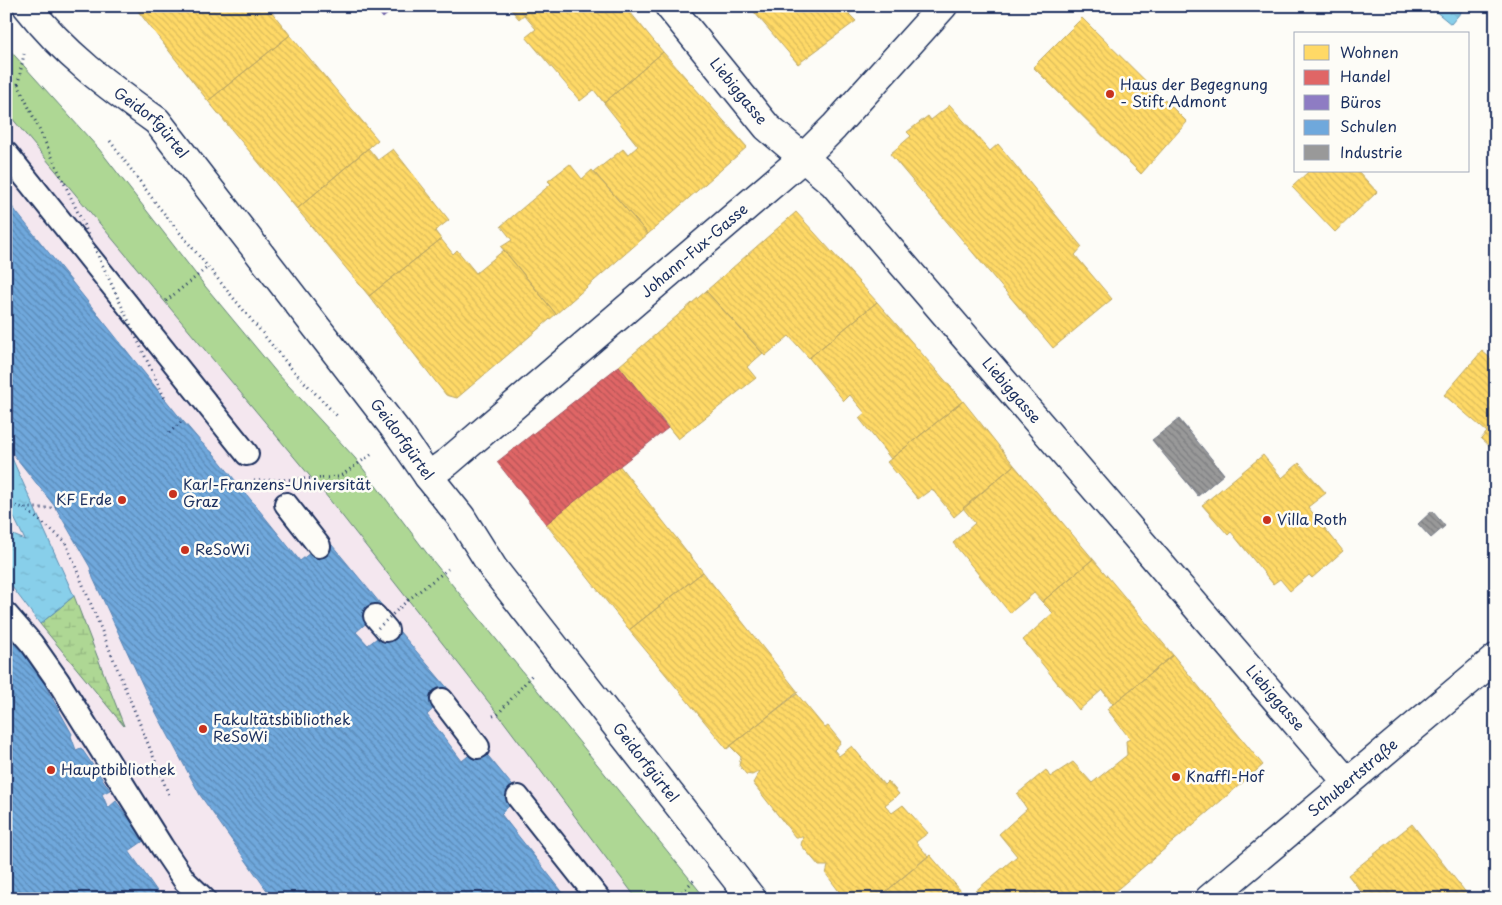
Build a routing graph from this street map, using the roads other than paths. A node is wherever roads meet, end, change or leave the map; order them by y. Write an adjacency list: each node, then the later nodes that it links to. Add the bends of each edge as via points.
1 (27, 6): 7 (street, Geidorfgürtel, via 80,64 158,121)
2 (669, 6): 5 (street, Liebiggasse, via 767,127)
3 (943, 6): 5 (street, Johann-Fux-Gasse)
4 (6, 153): 6 (lane)
5 (804, 157): 7 (street, Johann-Fux-Gasse); 14 (street, Liebiggasse, via 833,183)
6 (247, 454)
7 (428, 476): 18 (street, Geidorfgürtel, via 461,517 493,568)
8 (286, 504): 9 (lane)
9 (319, 546)
10 (6, 614): 16 (lane, via 58,681 185,881)
11 (1496, 658): 14 (street, Schubertstraße)
12 (442, 700): 13 (lane)
13 (478, 747)
14 (1346, 782): 19 (street, Schubertstraße)
15 (518, 797): 17 (lane)
16 (204, 899)
17 (599, 899)
18 (752, 899)
19 (1209, 899)

